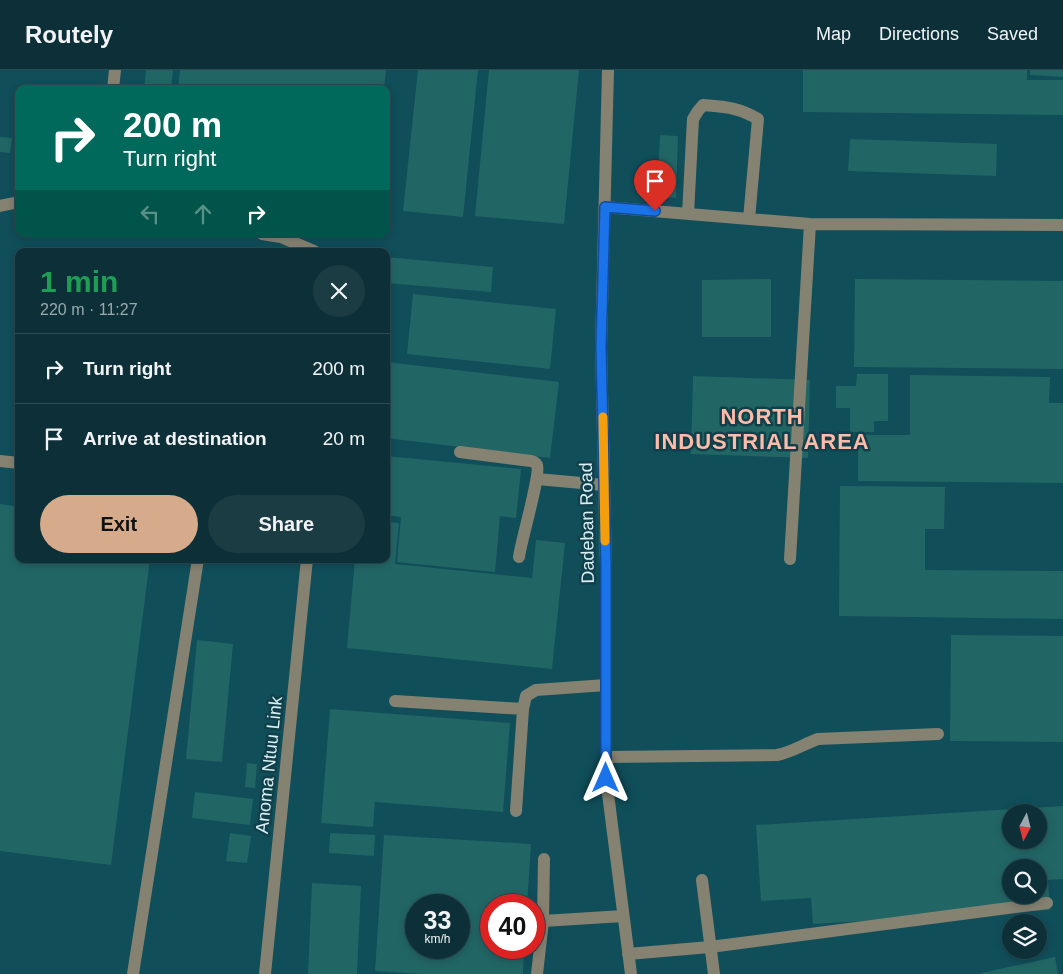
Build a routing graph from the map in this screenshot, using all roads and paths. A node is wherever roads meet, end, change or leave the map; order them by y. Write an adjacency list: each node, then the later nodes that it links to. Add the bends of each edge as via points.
1 (115, 70): 3 (street)
2 (608, 70): 6 (street, Dadeban Road)
3 (113, 85)
4 (15, 203): 5 (street)
5 (0, 206)
6 (605, 207): 7 (street); 17 (street, Dadeban Road, via 601,347)
7 (688, 214): 8 (street); 8 (street, via 693,118 703,106 734,107 758,119)
8 (749, 219): 9 (street)
9 (810, 224): 10 (street); 19 (street)
10 (1063, 225)
11 (280, 237): 12 (street)
12 (307, 248)
13 (460, 452): 16 (street, via 536,462)
14 (0, 461): 15 (street)
15 (15, 463)
16 (537, 479): 17 (street); 18 (street)
17 (604, 484): 22 (street, Dadeban Road)
18 (519, 556)
19 (790, 559)
20 (197, 563): 37 (street)
21 (307, 563): 38 (street, Anoma Ntuu Link)
22 (606, 685): 24 (street, via 536,690 526,696); 26 (street, Dadeban Road)
23 (395, 701): 24 (street)
24 (523, 709): 27 (street)
25 (938, 734): 26 (street, via 818,739 777,755)
26 (606, 757): 32 (street, Dadeban Road)
27 (516, 811)
28 (544, 858): 30 (street)
29 (702, 880): 34 (street)
30 (543, 894)
31 (1039, 904): 34 (street)
32 (623, 916): 33 (street); 35 (street, Dadeban Road)
33 (545, 921)
34 (710, 947): 35 (street); 41 (street)
35 (628, 954): 40 (street, Dadeban Road)
36 (539, 959): 39 (street)
37 (133, 974)
38 (265, 974)
39 (537, 974)
40 (631, 974)
41 (714, 974)

